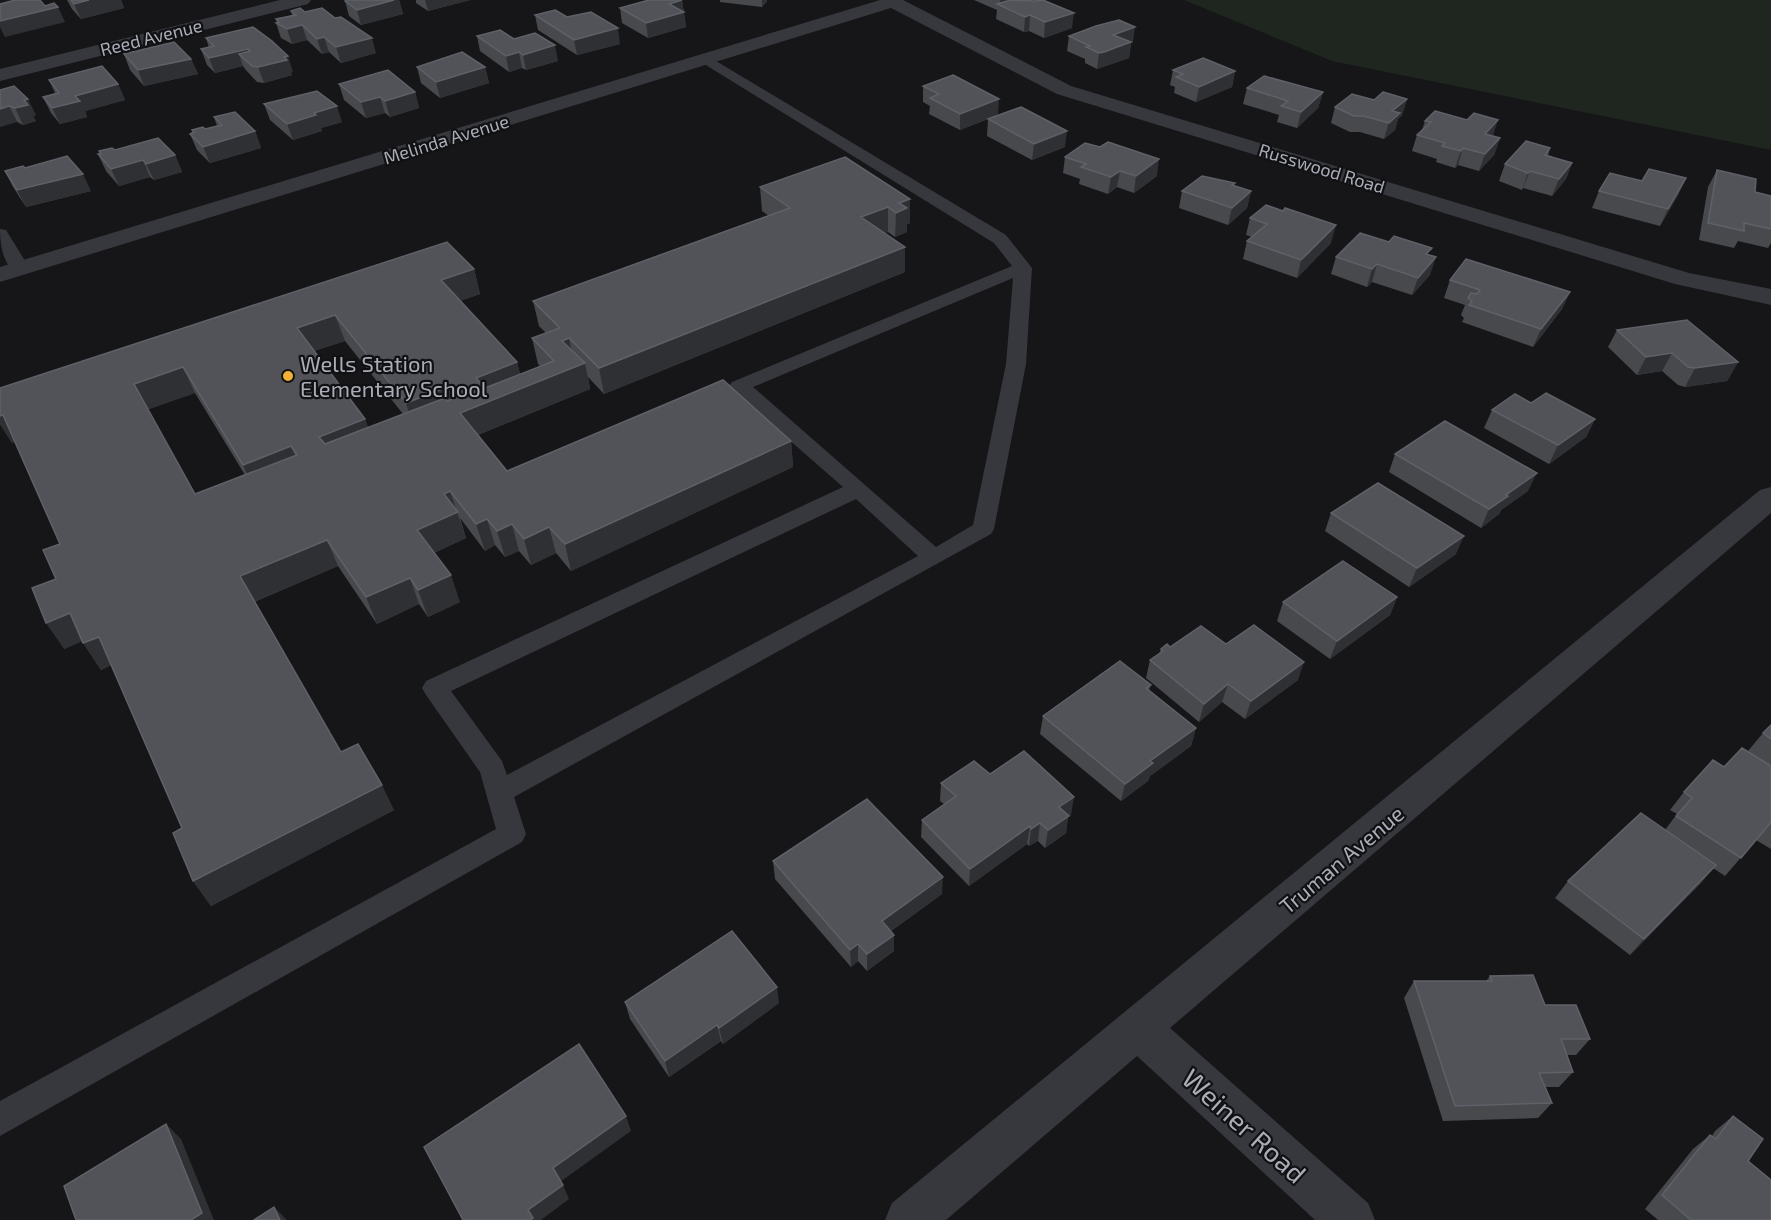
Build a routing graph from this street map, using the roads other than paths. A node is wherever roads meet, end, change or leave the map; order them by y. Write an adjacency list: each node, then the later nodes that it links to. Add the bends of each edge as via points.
1 (302, 0): 4 (street, Reed Avenue)
2 (891, 1): 3 (street, Melinda Avenue); 9 (street, Russwood Road, via 1064,90 1684,279)
3 (706, 59): 6 (lane, via 1000,239); 7 (street, Melinda Avenue)
4 (0, 75)
5 (0, 234): 7 (lane)
6 (1023, 268): 10 (lane, via 738,386); 12 (lane, via 1016,364 983,529)
7 (21, 269): 8 (street, Melinda Avenue)
8 (0, 275)
9 (1771, 297)
10 (858, 489): 12 (lane); 13 (lane, via 435,688 492,769)
11 (1771, 497): 14 (street, Truman Avenue)
12 (934, 558): 13 (lane)
13 (499, 792): 15 (lane, via 512,834)
14 (1139, 1029): 16 (street, Truman Avenue); 17 (street, Weiner Road)
15 (0, 1119)
16 (909, 1220)
17 (1351, 1220)

